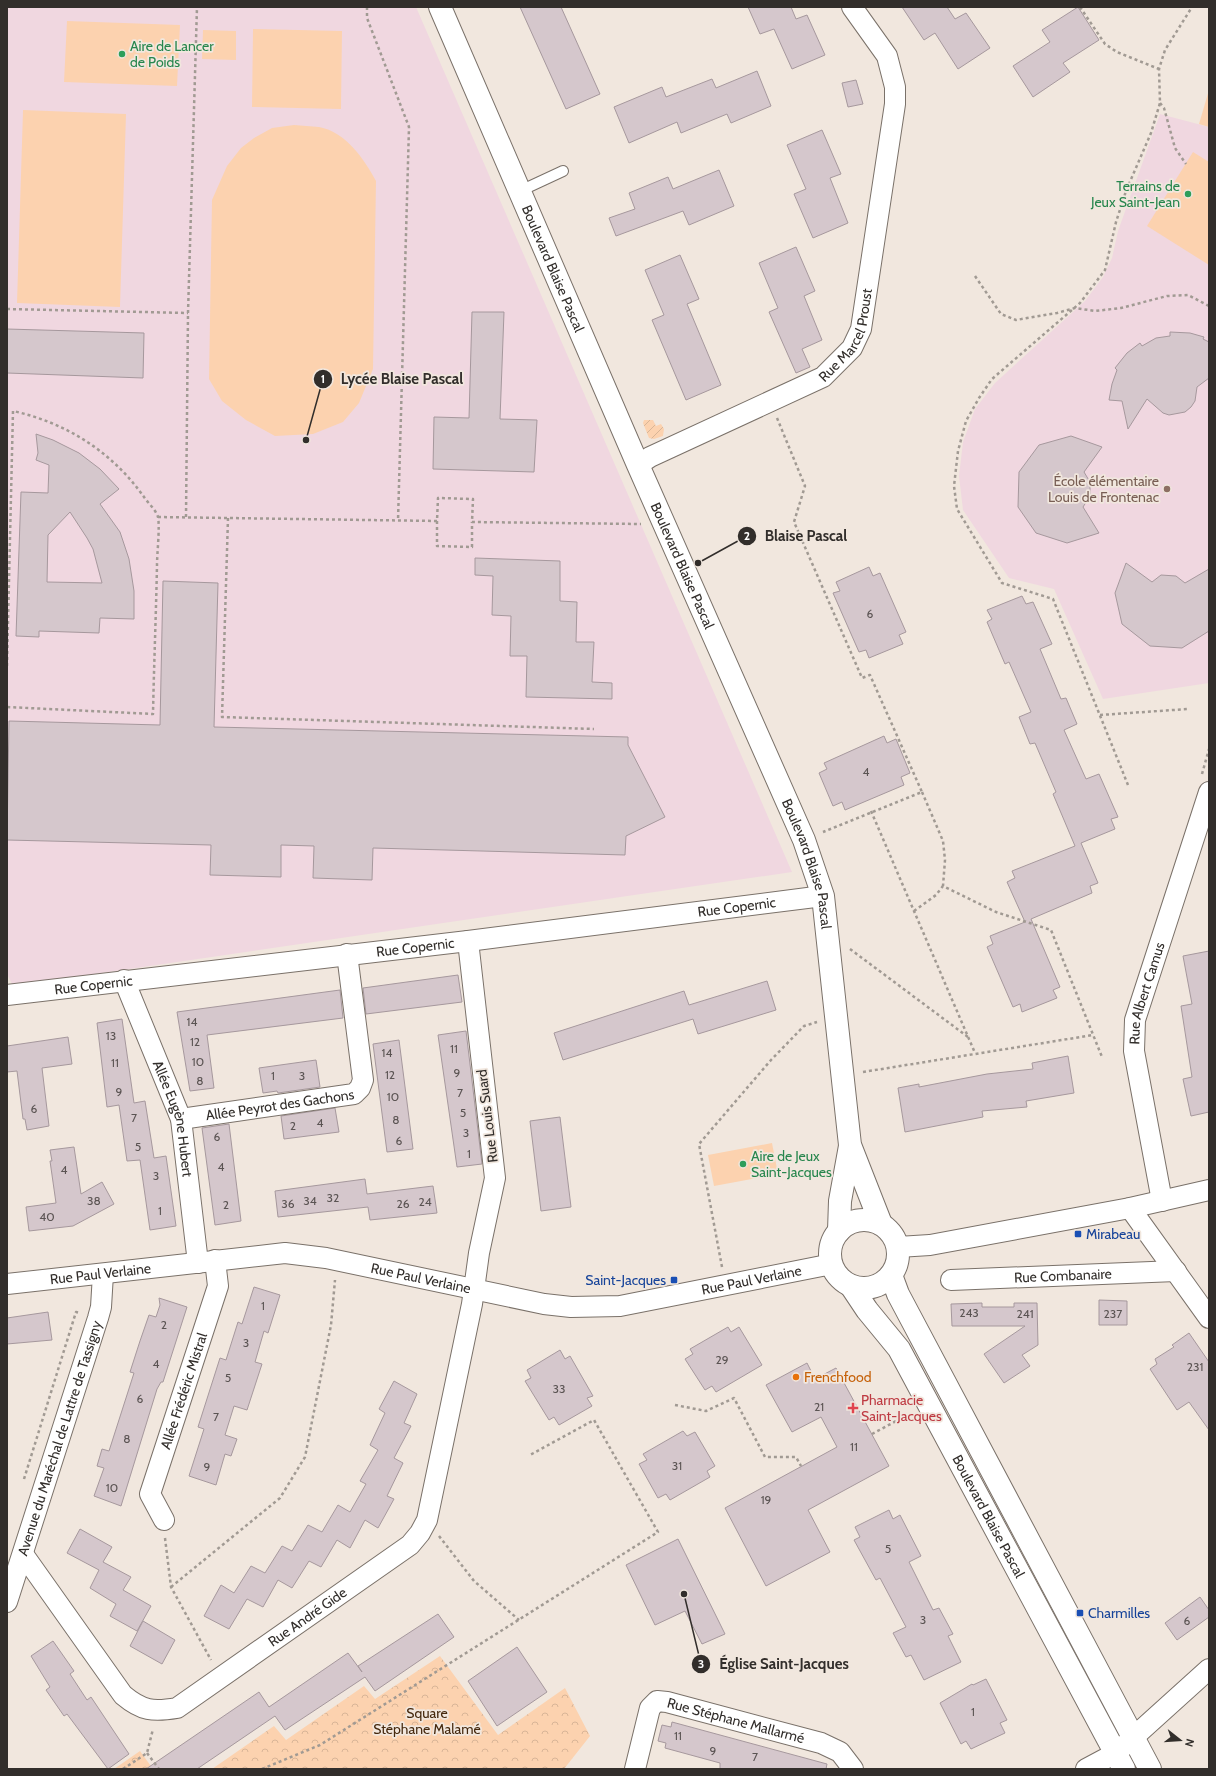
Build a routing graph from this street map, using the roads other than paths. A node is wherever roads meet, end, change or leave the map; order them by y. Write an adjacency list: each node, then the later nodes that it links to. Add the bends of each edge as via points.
1 (440, 7): 4 (street, Boulevard Blaise Pascal)
2 (852, 7): 5 (street, Rue Marcel Proust, via 887,56 895,87 895,104 861,329 852,348 823,378 650,457)
3 (563, 171): 4 (lane)
4 (520, 191): 5 (street, Boulevard Blaise Pascal)
5 (638, 465): 7 (street, Boulevard Blaise Pascal, via 804,840)
6 (1204, 786): 15 (street, Rue Albert Camus, via 1135,1020 1134,1051)
7 (823, 896): 8 (street, Rue Copernic); 13 (street, Boulevard Blaise Pascal)
8 (468, 941): 9 (street, Rue Copernic); 28 (street, Rue Louis Suard, via 495,1178)
9 (347, 954): 10 (street, Rue Copernic); 12 (street, Allée Peyrot des Gachons, via 363,1080 354,1094)
10 (124, 980): 11 (street, Rue Copernic); 12 (street, Allée Eugène Hubert)
11 (7, 994)
12 (181, 1119): 20 (street, Allée Eugène Hubert)
13 (850, 1145): 17 (street, Boulevard Blaise Pascal); 18 (street, Boulevard Blaise Pascal, via 840,1201)
14 (1209, 1190): 15 (street)
15 (1162, 1201): 16 (street)
16 (1130, 1208): 19 (street, via 930,1245); 22 (street)
17 (881, 1224): 18 (street, via 872,1220 862,1220 853,1222); 19 (street, Boulevard Blaise Pascal, via 889,1230)
18 (839, 1231): 21 (street, Boulevard Blaise Pascal, via 830,1251)
19 (898, 1247): 24 (street, via 898,1257)
20 (206, 1261): 23 (street, Rue Paul Verlaine); 28 (street, Rue Paul Verlaine, via 284,1253 306,1254); 30 (street, Allée Frédéric Mistral, via 218,1286 150,1494)
21 (832, 1264): 27 (street, Boulevard Blaise Pascal, via 839,1278); 28 (street, Rue Paul Verlaine, via 615,1306 544,1304)
22 (1176, 1271): 25 (street, Rue Combanaire); 29 (street)
23 (103, 1274): 26 (street, Rue Paul Verlaine); 31 (street, Avenue du Maréchal de Lattre de Tassigny, via 98,1318)
24 (891, 1275): 27 (street, via 876,1286); 34 (street, Boulevard Blaise Pascal, via 898,1294 960,1414)
25 (951, 1280)
26 (7, 1284)
27 (851, 1286): 35 (street, Boulevard Blaise Pascal, via 899,1349)
28 (474, 1290): 31 (street, Rue André Gide, via 427,1520 420,1533 410,1545 177,1708 158,1710 136,1705 123,1695)
29 (1209, 1318)
30 (164, 1520)
31 (23, 1554): 32 (street, Avenue du Maréchal de Lattre de Tassigny)
32 (7, 1602)
33 (1209, 1669): 34 (street)
34 (1134, 1738): 35 (street); 39 (street, Boulevard Blaise Pascal)
35 (1120, 1761): 38 (street)
36 (634, 1769): 37 (street, Rue Stéphane Mallarmé, via 650,1708 657,1701 821,1743 840,1752)
37 (853, 1769)
38 (1086, 1769)
39 (1150, 1769)

